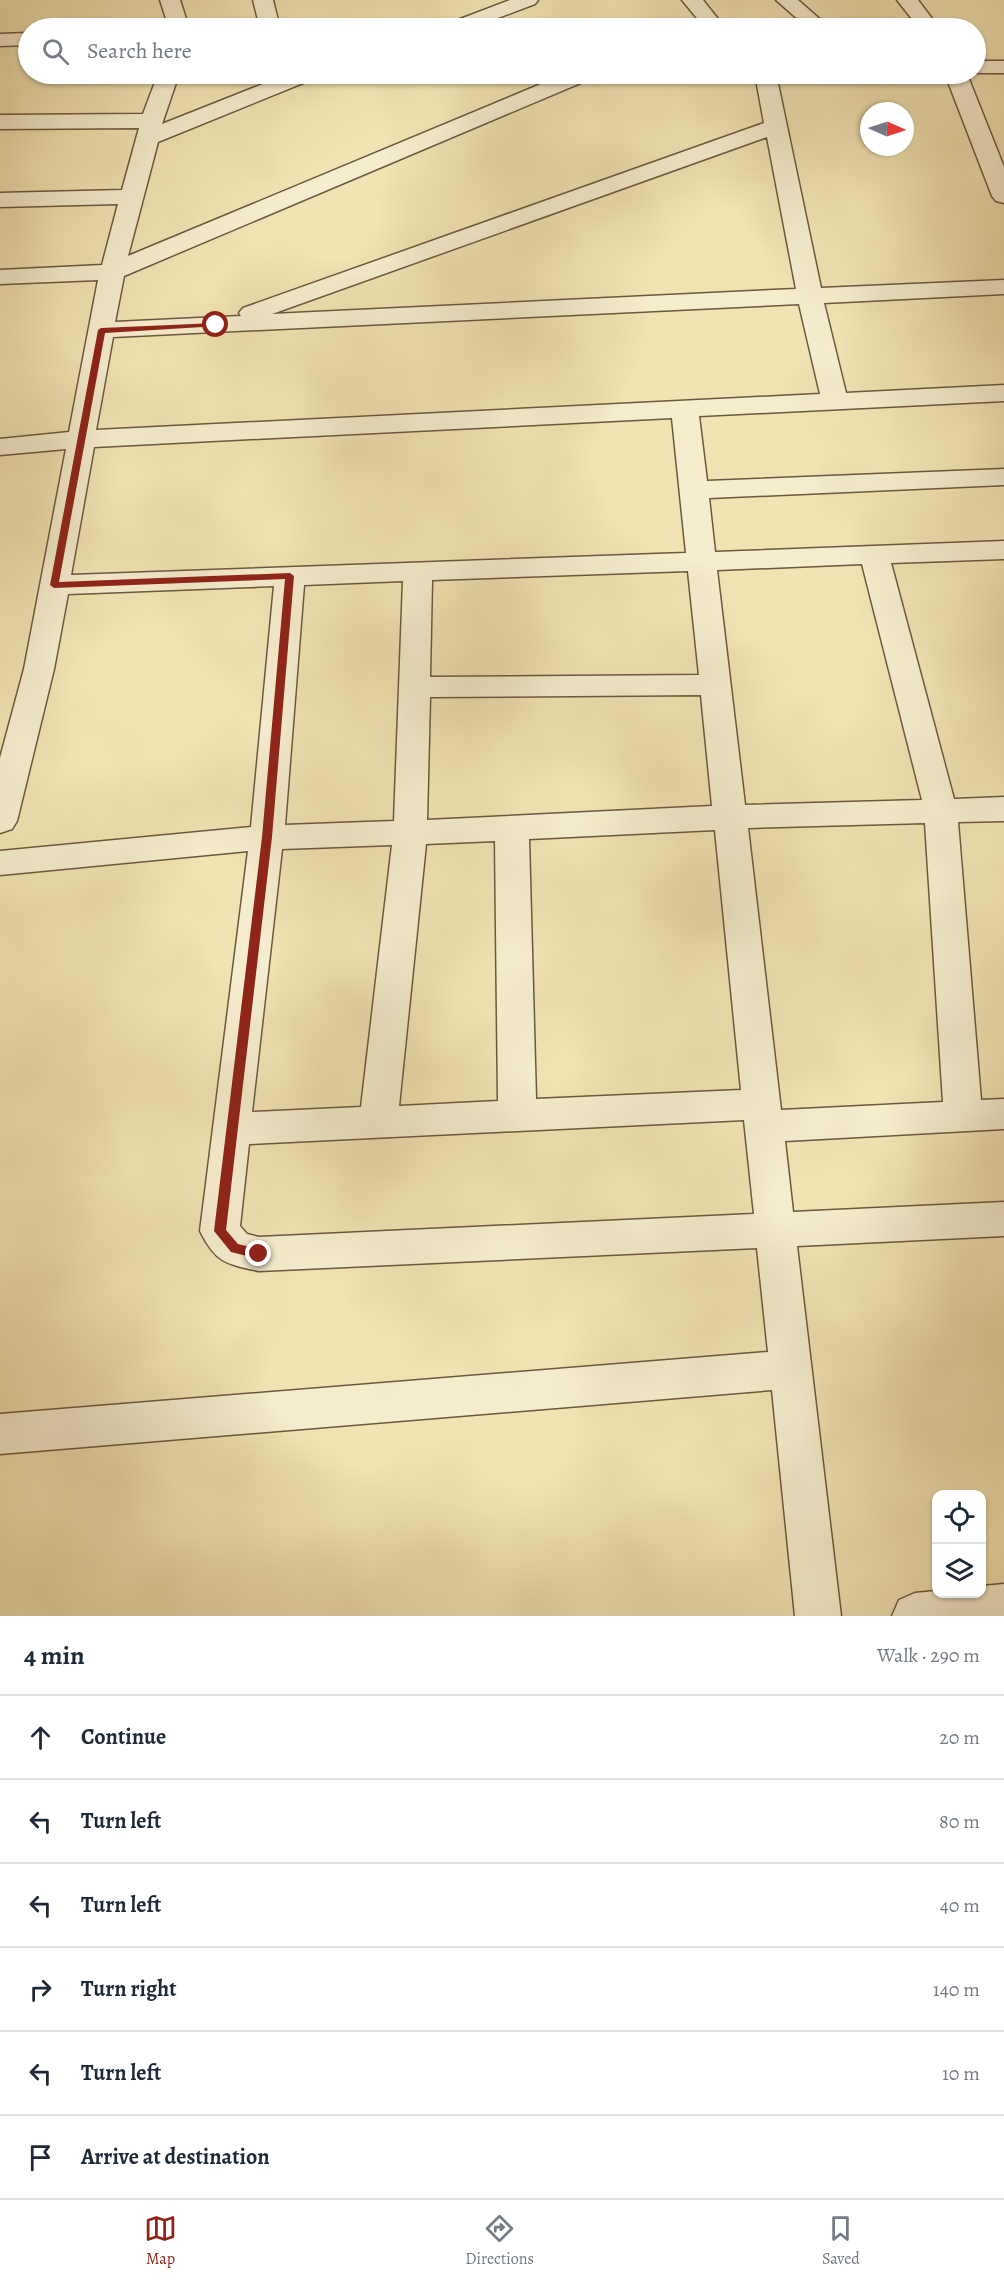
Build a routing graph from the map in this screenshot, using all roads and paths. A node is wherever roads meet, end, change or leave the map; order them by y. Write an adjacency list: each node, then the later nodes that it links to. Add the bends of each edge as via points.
1 (170, 0): 7 (street)
2 (263, 0): 8 (street)
3 (528, 0): 9 (street)
4 (692, 0): 10 (street)
5 (786, 0): 11 (street)
6 (906, 0): 12 (street)
7 (176, 18)
8 (268, 18)
9 (480, 18)
10 (707, 18)
11 (808, 18)
12 (923, 18)
13 (18, 39): 14 (street)
14 (0, 40)
15 (986, 67): 16 (street)
16 (1004, 67)
17 (165, 84): 24 (street)
18 (277, 84): 24 (street)
19 (558, 84): 28 (street)
20 (767, 84): 23 (street)
21 (960, 84): 25 (street)
22 (0, 122): 24 (street)
23 (776, 126): 31 (street); 32 (street)
24 (150, 130): 26 (street)
25 (1004, 195)
26 (132, 197): 27 (street); 28 (street)
27 (0, 200)
28 (112, 272): 29 (street); 33 (street)
29 (0, 278)
30 (1004, 287): 31 (street)
31 (810, 296): 32 (street); 35 (street)
32 (216, 325): 33 (street)
33 (101, 330): 37 (street)
34 (1004, 393): 35 (street)
35 (835, 402): 36 (street)
36 (685, 410): 37 (street); 40 (street)
37 (82, 439): 38 (street); 46 (street)
38 (0, 447)
39 (1004, 477): 40 (street)
40 (694, 489): 43 (street)
41 (1004, 550): 42 (street)
42 (874, 555): 43 (street); 51 (street)
43 (702, 561): 44 (street); 47 (street)
44 (418, 572): 45 (street); 48 (street)
45 (290, 576): 46 (street); 56 (street)
46 (54, 585): 49 (street, via 39,669)
47 (716, 685): 48 (street); 52 (street)
48 (414, 687): 55 (street)
49 (10, 748): 53 (street)
50 (1004, 809): 51 (street)
51 (941, 811): 52 (street); 61 (street)
52 (730, 817): 54 (street); 60 (street)
53 (0, 821)
54 (512, 828): 55 (street); 59 (street)
55 (410, 833): 56 (street); 62 (street)
56 (267, 837): 57 (street); 63 (street)
57 (0, 863)
58 (1004, 1114): 61 (street)
59 (517, 1115): 60 (street); 62 (street)
60 (763, 1115): 61 (street); 65 (street)
61 (963, 1116)
62 (378, 1122): 63 (street)
63 (232, 1129): 65 (street, via 220,1231 235,1249 259,1254)
64 (1004, 1219): 65 (street)
65 (776, 1230): 66 (street)
66 (792, 1369): 67 (street); 69 (street)
67 (0, 1434)
68 (1004, 1606): 70 (street)
69 (818, 1616)
70 (915, 1616)

